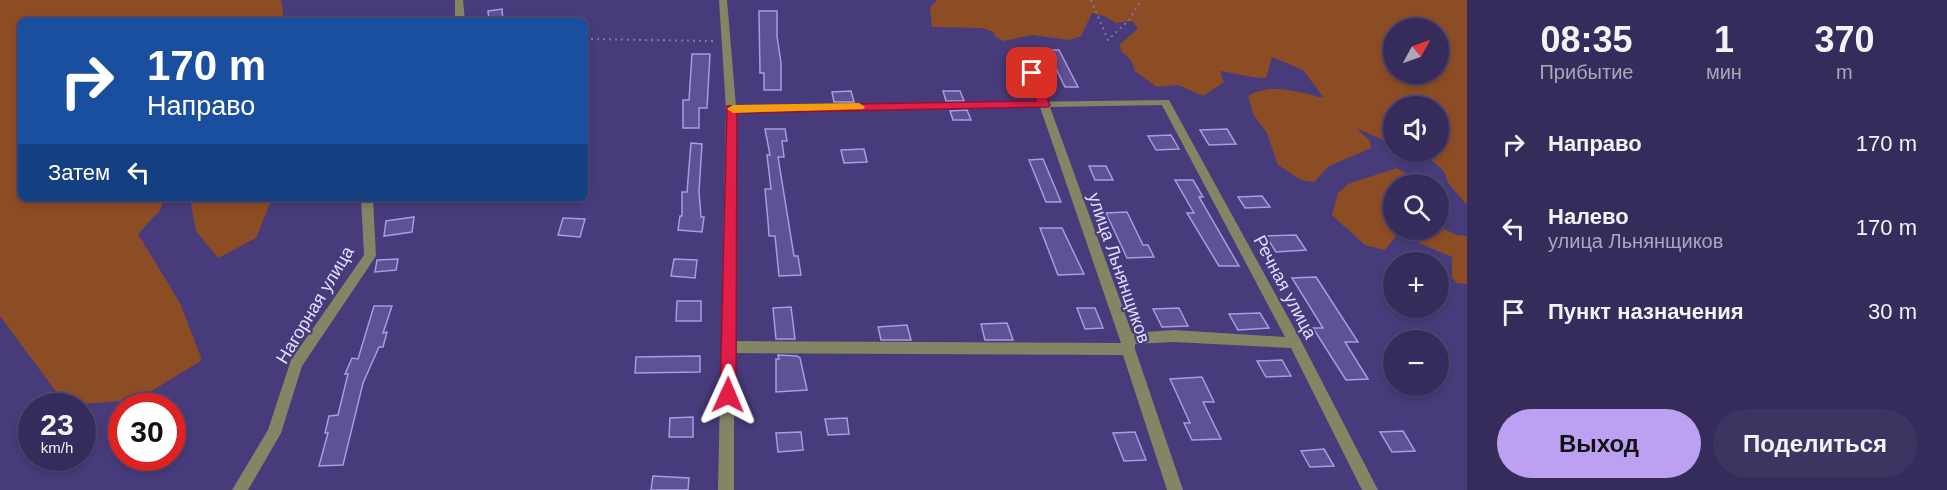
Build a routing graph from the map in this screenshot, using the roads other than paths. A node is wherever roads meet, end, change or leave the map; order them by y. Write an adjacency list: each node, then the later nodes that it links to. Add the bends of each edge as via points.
1 (459, 0): 3 (street)
2 (723, 0): 6 (street)
3 (460, 18)
4 (1026, 58): 5 (lane, улица Льнянщиков)
5 (1044, 105): 6 (street); 8 (street, Речная улица, via 1165,102); 9 (street, улица Льнянщиков)
6 (731, 109): 10 (street)
7 (368, 201): 11 (street, Нагорная улица, via 370,256 296,364 274,432)
8 (1295, 343): 9 (street, via 1174,336); 14 (street, Речная улица)
9 (1128, 344): 10 (street); 13 (street, улица Льнянщиков)
10 (729, 347): 12 (street)
11 (240, 490)
12 (726, 490)
13 (1175, 490)
14 (1370, 490)

